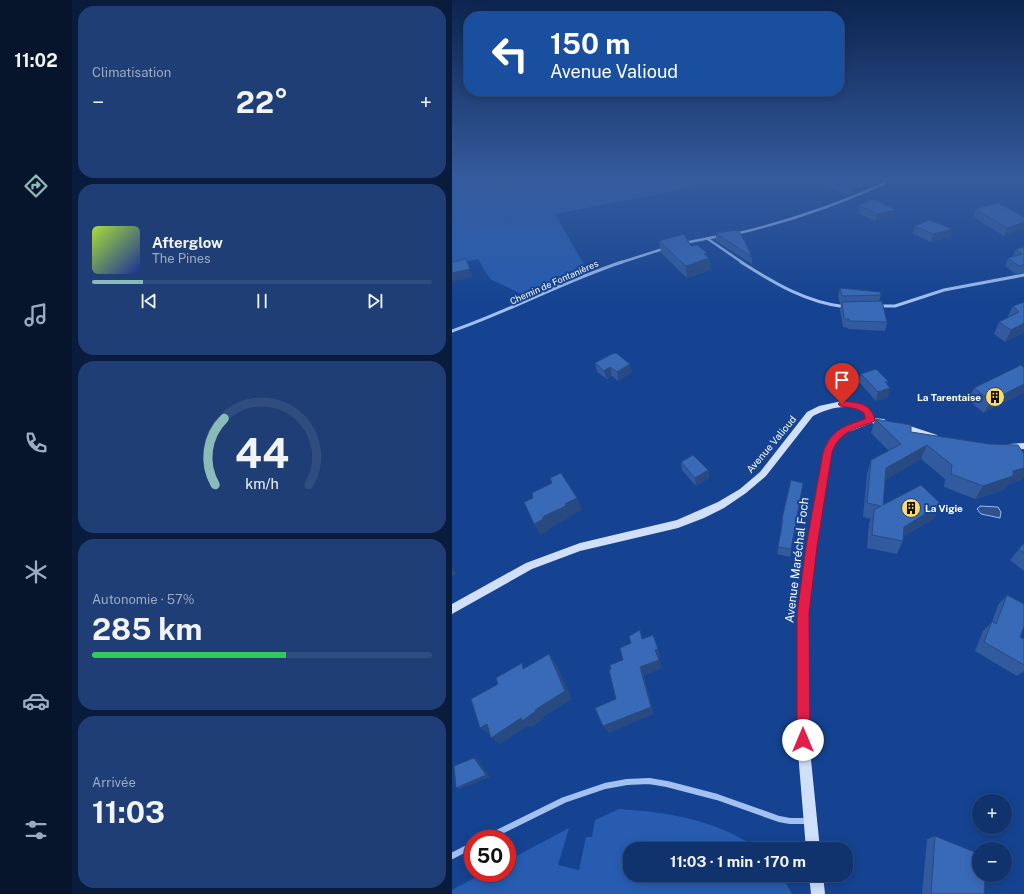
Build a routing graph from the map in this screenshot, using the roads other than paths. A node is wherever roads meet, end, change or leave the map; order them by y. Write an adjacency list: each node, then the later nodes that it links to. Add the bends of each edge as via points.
1 (792, 219): 2 (street)
2 (731, 234)
3 (724, 236): 4 (street)
4 (708, 239): 5 (street); 9 (street, via 773,282 802,296)
5 (680, 244)
6 (673, 246): 10 (street, Chemin de Fontanières, via 589,273 487,319)
7 (1024, 275): 8 (street, via 944,290 895,306)
8 (872, 306)
9 (848, 307)
10 (452, 331)
11 (870, 420): 12 (main road); 15 (main road, Avenue Valioud, via 868,412 859,406 842,404 822,408 810,414 801,424 763,474 721,505 678,524 580,547 529,566); 16 (main road, Avenue Maréchal Foch, via 843,431 831,442 811,547 803,614 803,740)
12 (943, 439)
13 (1000, 446): 14 (main road)
14 (1024, 446)
15 (452, 609)
16 (810, 820): 17 (street, via 779,819 702,792 644,781 625,782 580,793); 18 (main road, Avenue Maréchal Foch)
17 (502, 830)
18 (812, 842)
19 (464, 850): 20 (street)
20 (452, 856)
21 (817, 882): 22 (main road)
22 (818, 894)

